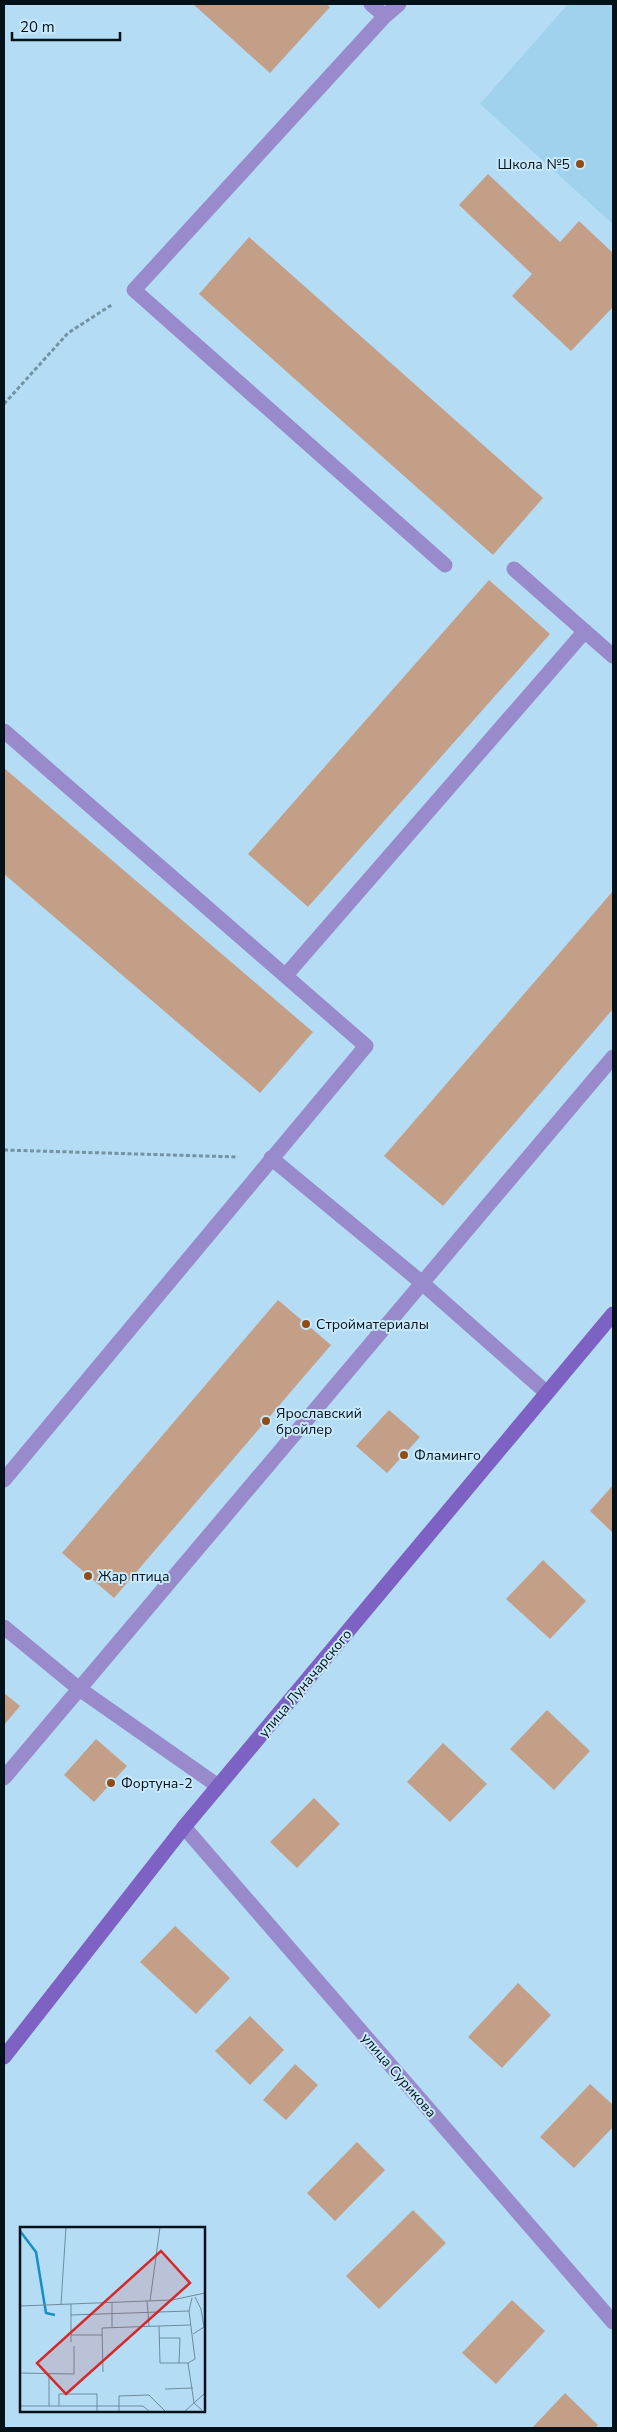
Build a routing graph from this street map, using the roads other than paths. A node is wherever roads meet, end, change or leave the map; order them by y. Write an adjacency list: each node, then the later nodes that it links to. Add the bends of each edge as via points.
1 (372, 4): 3 (street)
2 (399, 4): 3 (street)
3 (385, 16): 4 (street, via 134,290)
4 (445, 565)
5 (514, 569): 6 (street)
6 (585, 631): 7 (street); 9 (street)
7 (613, 656)
8 (4, 731): 9 (street)
9 (286, 974): 11 (street, via 366,1046)
10 (613, 1057): 12 (street)
11 (271, 1158): 12 (street); 15 (street)
12 (421, 1282): 14 (street); 17 (street)
13 (613, 1314): 14 (street, улица Луначарского)
14 (547, 1394): 19 (street, улица Луначарского)
15 (4, 1480)
16 (4, 1627): 17 (street)
17 (78, 1688): 18 (street); 19 (street)
18 (4, 1778)
19 (218, 1786): 20 (street, улица Луначарского)
20 (184, 1827): 21 (street, улица Луначарского); 22 (street, улица Сурикова)
21 (4, 2057)
22 (613, 2322)

